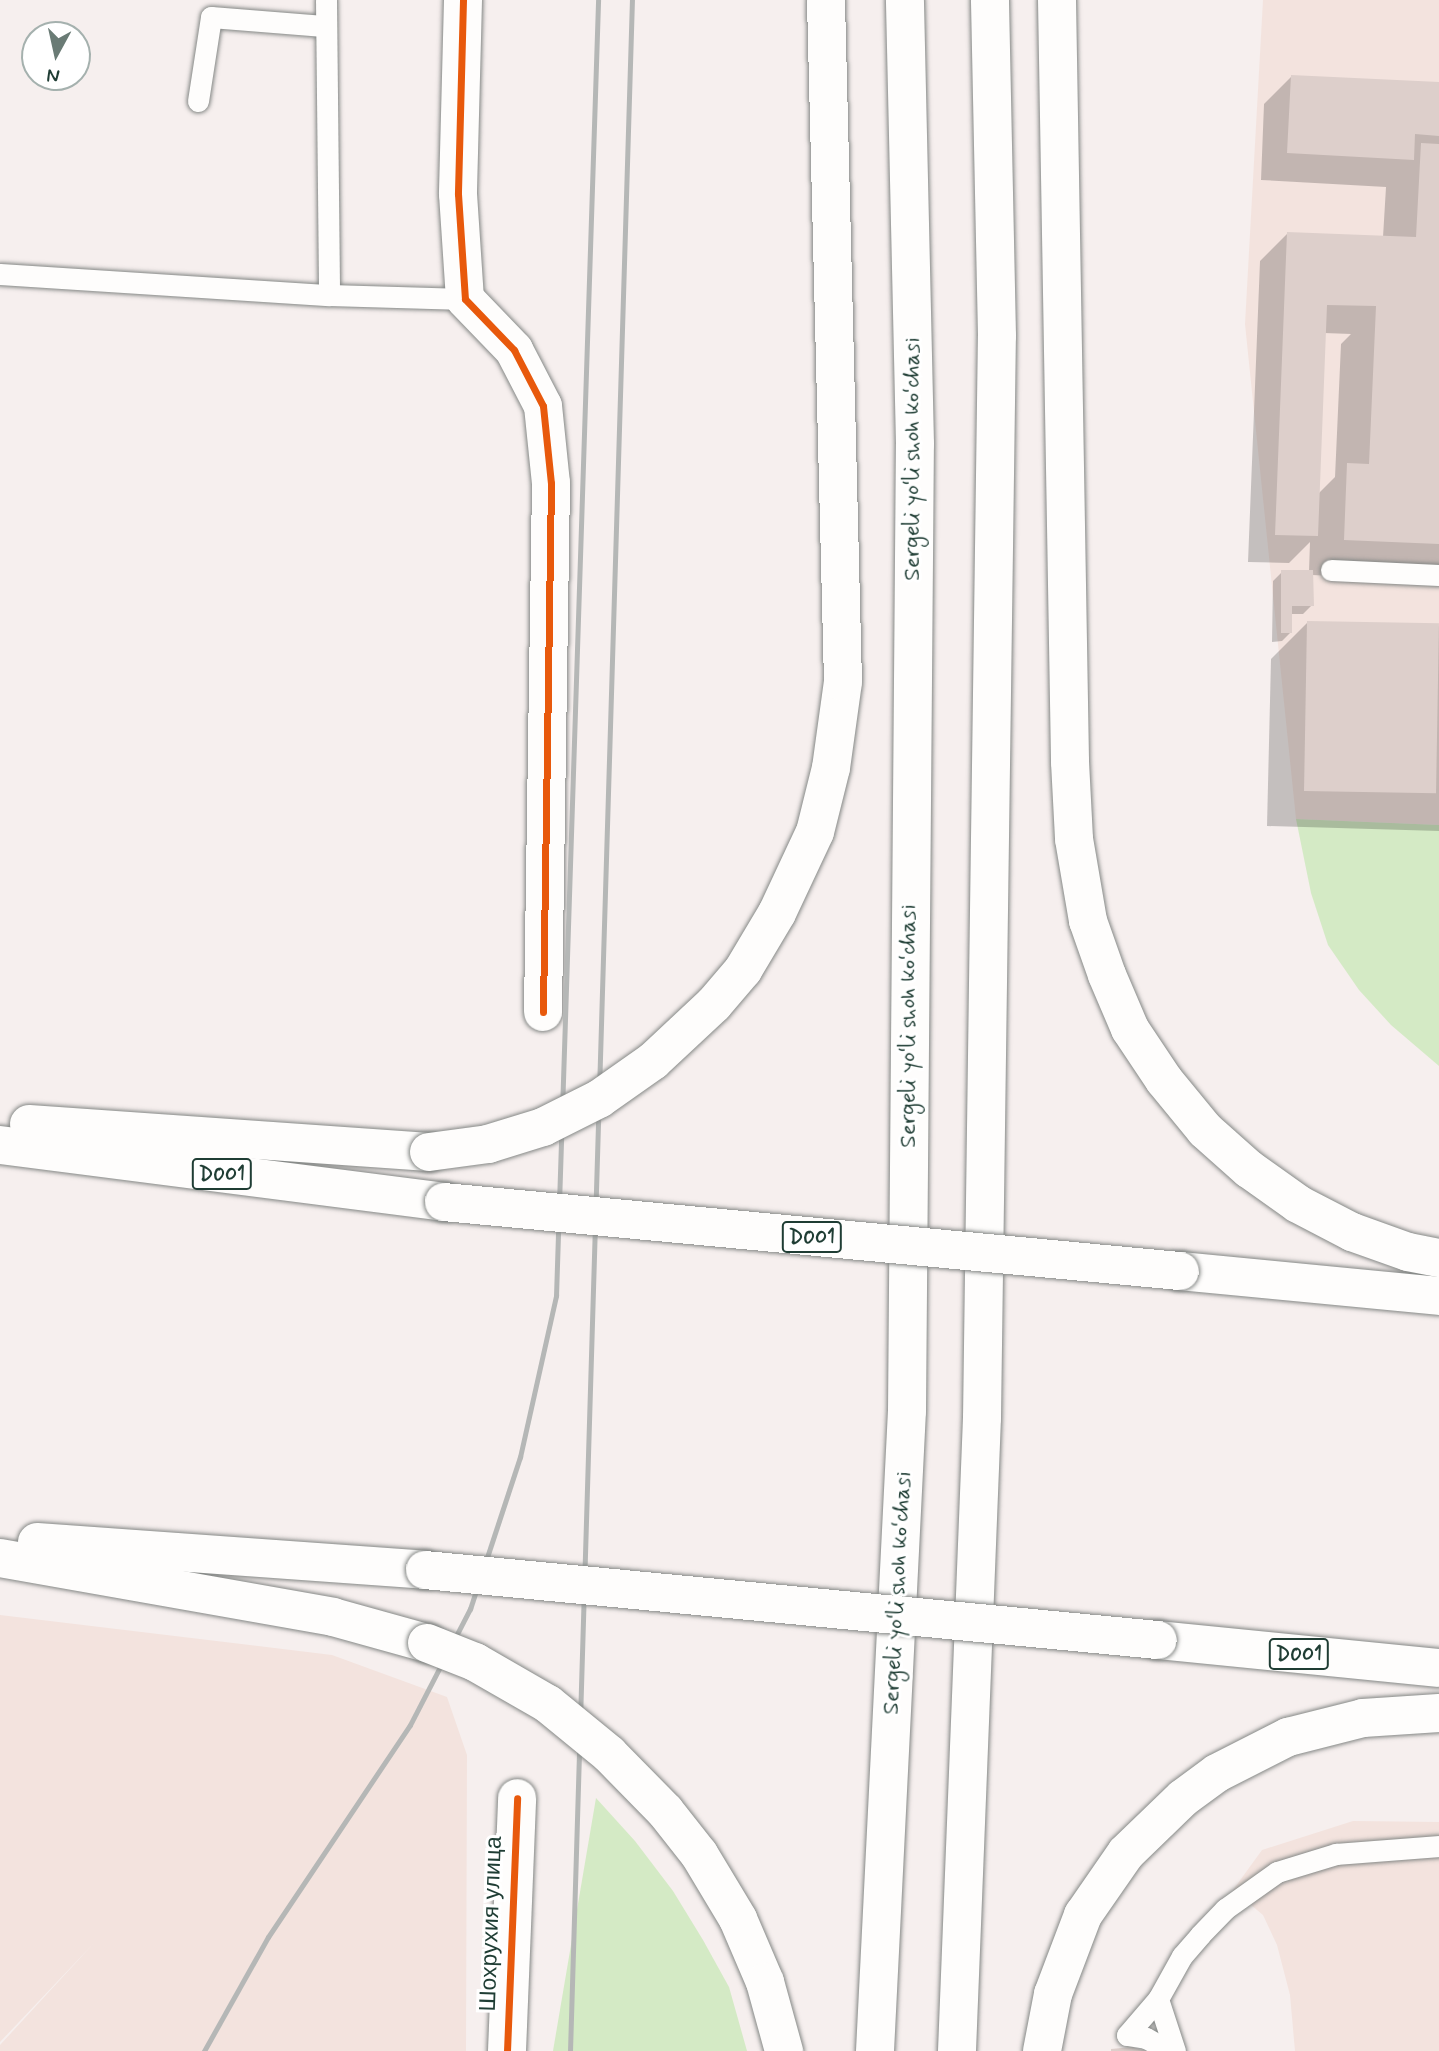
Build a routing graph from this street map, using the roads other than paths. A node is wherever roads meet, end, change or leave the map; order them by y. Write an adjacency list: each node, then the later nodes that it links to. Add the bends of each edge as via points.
1 (326, 0): 7 (lane)
2 (463, 0): 11 (main road, via 458,194)
3 (826, 0): 15 (main road, bridge, via 843,682 831,768 815,832 777,913 743,970 653,1061 599,1099 544,1127 488,1144 429,1153)
4 (905, 0): 28 (main road, Sergeli yo‘li shoh ko‘chasi, via 915,444 907,1411)
5 (990, 0): 29 (main road, via 997,349 982,1404)
6 (1057, 0): 17 (main road, via 1070,762 1074,839 1088,922 1130,1029 1205,1129 1249,1169 1298,1204 1352,1232)
7 (324, 26): 8 (lane, via 211,17); 10 (lane)
8 (198, 101)
9 (0, 274): 10 (lane)
10 (329, 295): 11 (lane)
11 (465, 299): 14 (main road, via 514,350 543,406 551,483)
12 (1331, 570): 13 (lane)
13 (1439, 575)
14 (543, 1012)
15 (0, 1122)
16 (0, 1145): 18 (main road, D001, bridge, via 444,1202)
17 (1439, 1258)
18 (1439, 1296)
19 (0, 1539): 21 (main road, D001, bridge, via 425,1570)
20 (0, 1558): 27 (main road, bridge, via 333,1617 475,1662 548,1704 609,1754 699,1854 738,1919 765,1982)
21 (1439, 1668)
22 (1439, 1713): 30 (main road, via 1363,1718 1288,1737 1217,1773 1183,1798 1126,1853 1083,1915 1053,1994)
23 (517, 1797): 26 (main road, Шохрухия улица)
24 (1439, 1846): 25 (lane, via 1336,1854 1277,1872 1225,1909 1200,1935 1182,1956)
25 (1158, 1999): 31 (lane, via 1127,2035 1146,2038); 32 (lane)
26 (507, 2051)
27 (784, 2051)
28 (875, 2051)
29 (957, 2051)
30 (1042, 2051)
31 (1169, 2051)
32 (1175, 2051)

